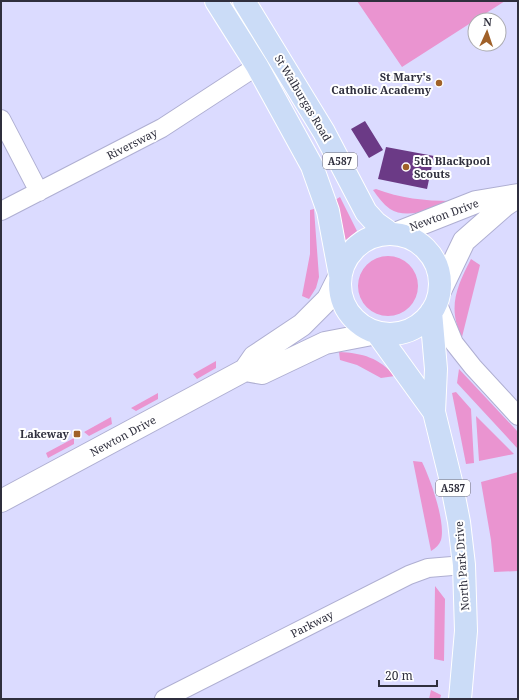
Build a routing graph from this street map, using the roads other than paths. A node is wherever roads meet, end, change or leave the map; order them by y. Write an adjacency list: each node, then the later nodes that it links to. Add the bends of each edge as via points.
1 (216, 1): 3 (main road, A587)
2 (244, 1): 8 (main road, St Walburgas Road / A587, via 324,132 366,212 376,223)
3 (257, 66): 5 (street, Riversway, via 162,128); 9 (main road, A587, via 280,112 312,166 324,197)
4 (1, 119): 5 (street)
5 (39, 192): 7 (street, Riversway)
6 (518, 195): 8 (main road, Newton Drive, via 476,202); 10 (main road, Newton Drive, via 464,241)
7 (1, 211)
8 (393, 234): 9 (main road, via 378,235 357,245 344,263); 10 (main road, via 416,241 430,253 438,270)
9 (340, 275): 11 (main road, via 341,296 346,309 361,325); 12 (main road, Newton Drive, via 328,299 302,325 254,357)
10 (436, 302): 11 (main road, via 425,319 407,331 394,334); 13 (main road, North Park Drive / A587); 14 (street, via 454,343)
11 (378, 332): 12 (main road, via 325,343 262,373); 13 (main road, North Park Drive / A587)
12 (245, 370): 15 (main road, Newton Drive)
13 (434, 412): 16 (main road, North Park Drive / A587, via 451,481)
14 (518, 416)
15 (1, 501)
16 (464, 565): 17 (street, Parkway, via 428,568 409,575); 18 (main road, North Park Drive / A587, via 466,632)
17 (164, 699)
18 (460, 699)

